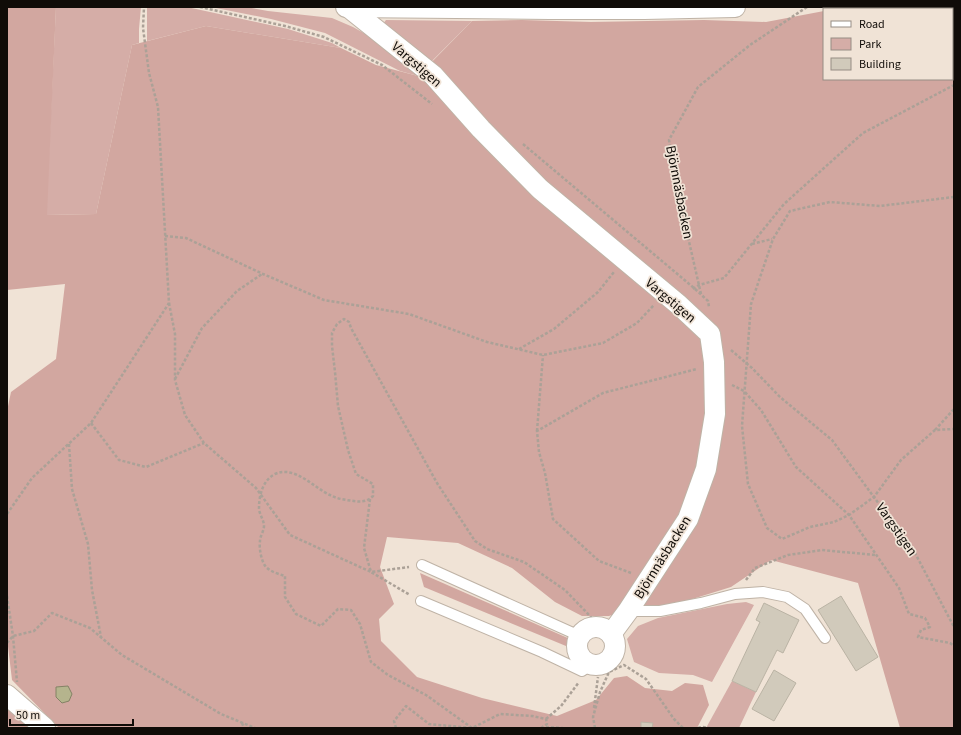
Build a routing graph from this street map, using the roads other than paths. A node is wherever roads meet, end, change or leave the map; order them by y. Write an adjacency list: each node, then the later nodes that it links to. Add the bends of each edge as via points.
1 (347, 7): 2 (street); 3 (street, Vargstigen, via 433,74 481,129 540,189)
2 (735, 7)
3 (710, 334): 6 (street, Björnnäsbacken, via 715,377 715,414 704,476 688,519)
4 (422, 565): 7 (lane, via 573,633)
5 (421, 601): 9 (lane, via 582,671)
6 (628, 612): 7 (street, Björnnäsbacken); 8 (lane, via 660,611 735,594 763,592 787,597 805,609)
7 (596, 631): 9 (street, via 614,639 614,651 606,662); 9 (street, Björnnäsbacken, via 577,642 576,649 584,661)
8 (825, 638)
9 (596, 664)
10 (12, 699): 11 (street)
11 (45, 728)

